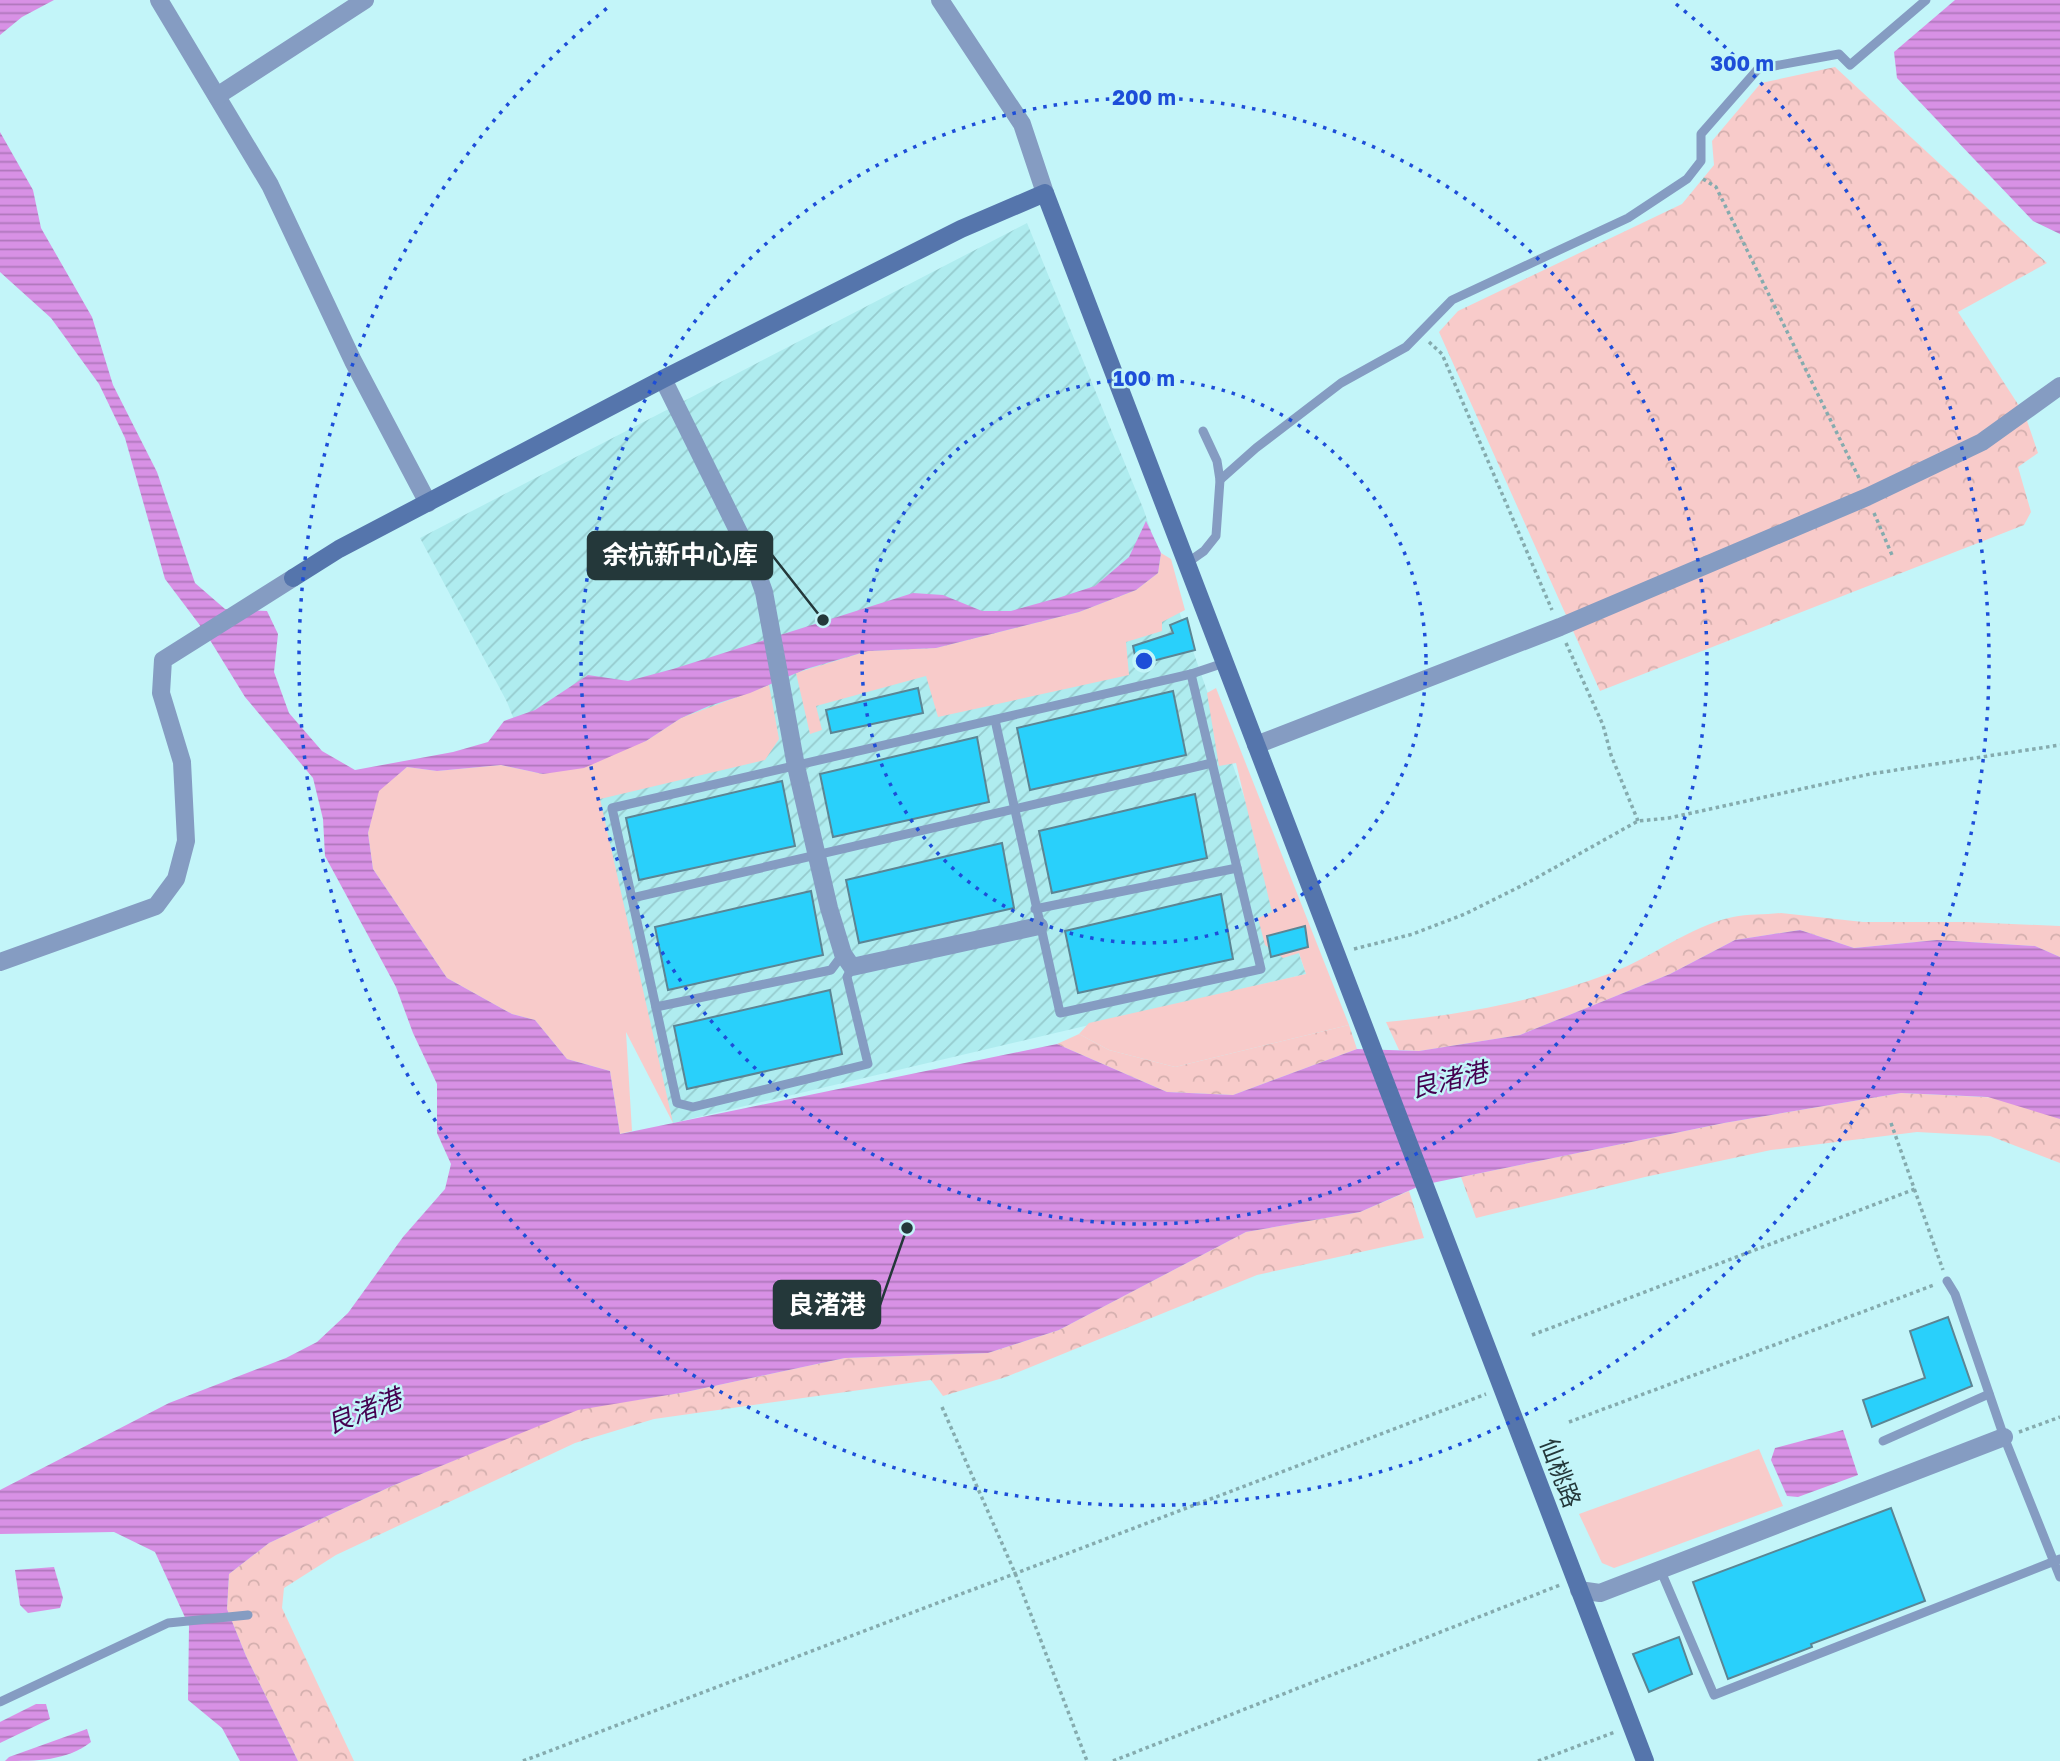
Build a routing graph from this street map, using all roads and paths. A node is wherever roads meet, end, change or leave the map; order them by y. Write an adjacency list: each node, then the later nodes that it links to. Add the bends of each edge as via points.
1 (159, 0): 5 (street)
2 (365, 0): 5 (street)
3 (940, 0): 7 (street, via 1022,124)
4 (1926, 0): 6 (lane, via 1850,65 1839,54 1758,69 1701,134 1701,161)
5 (217, 96): 14 (street, via 270,185 353,361)
6 (1687, 179): 8 (lane, via 1628,218 1452,300); 13 (path, via 1704,179 1716,187)
7 (1045, 193): 9 (street, via 961,229); 16 (street, 仙桃路)
8 (1420, 333): 12 (lane, via 1406,347 1341,383); 17 (path, via 1442,354)
9 (663, 379): 14 (street); 24 (street, via 764,592)
10 (2060, 386): 13 (street, via 1982,442)
11 (1203, 431): 12 (lane)
12 (1220, 480): 16 (lane, via 1216,536)
13 (1867, 497): 15 (path); 17 (street)
14 (428, 503): 33 (street, via 339,550 163,660 161,693 182,762 186,841 176,879 156,905)
15 (1892, 555)
16 (1187, 562): 18 (street, 仙桃路)
17 (1560, 627): 21 (street); 26 (path)
18 (1224, 663): 19 (lane); 21 (street, 仙桃路)
19 (1191, 674): 20 (lane); 23 (lane)
20 (995, 720): 24 (lane); 25 (lane)
21 (1256, 745): 31 (street, 仙桃路)
22 (2060, 745): 26 (path, via 1870,774)
23 (1212, 763): 25 (lane); 28 (lane)
24 (796, 766): 27 (street); 29 (lane, via 612,808)
25 (1014, 810): 27 (lane); 30 (lane)
26 (1638, 821): 31 (path, via 1465,914 1413,934)
27 (817, 856): 29 (lane); 32 (street)
28 (1237, 868): 30 (lane); 30 (lane, via 1261,969 1060,1013)
29 (632, 898): 34 (lane)
30 (1037, 917): 32 (street)
31 (1335, 954): 39 (street, 仙桃路)
32 (848, 960): 34 (lane, via 831,970); 34 (lane, via 847,977 868,1064 693,1107 677,1103)
33 (0, 962)
34 (656, 1007)
35 (1891, 1123): 36 (path)
36 (1915, 1189): 37 (path); 38 (path)
37 (1947, 1280): 40 (lane); 43 (path)
38 (1532, 1335)
39 (1502, 1388): 48 (path); 50 (street, 仙桃路)
40 (1989, 1394): 44 (lane); 45 (lane)
41 (942, 1407): 48 (path)
42 (2060, 1417): 44 (path)
43 (1569, 1422)
44 (2004, 1437): 46 (lane); 47 (street)
45 (1883, 1441)
46 (2057, 1560): 47 (lane, via 1714,1695); 49 (lane)
47 (1660, 1569): 50 (street, via 1600,1592)
48 (1014, 1573): 54 (path); 55 (path)
49 (2060, 1577)
50 (1577, 1584): 53 (street, 仙桃路); 56 (path)
51 (248, 1615): 52 (lane, via 156,1627)
52 (0, 1702)
53 (1631, 1726): 57 (path); 58 (street, 仙桃路)
54 (523, 1761)
55 (1087, 1761)
56 (1113, 1761)
57 (1538, 1761)
58 (1645, 1761)

